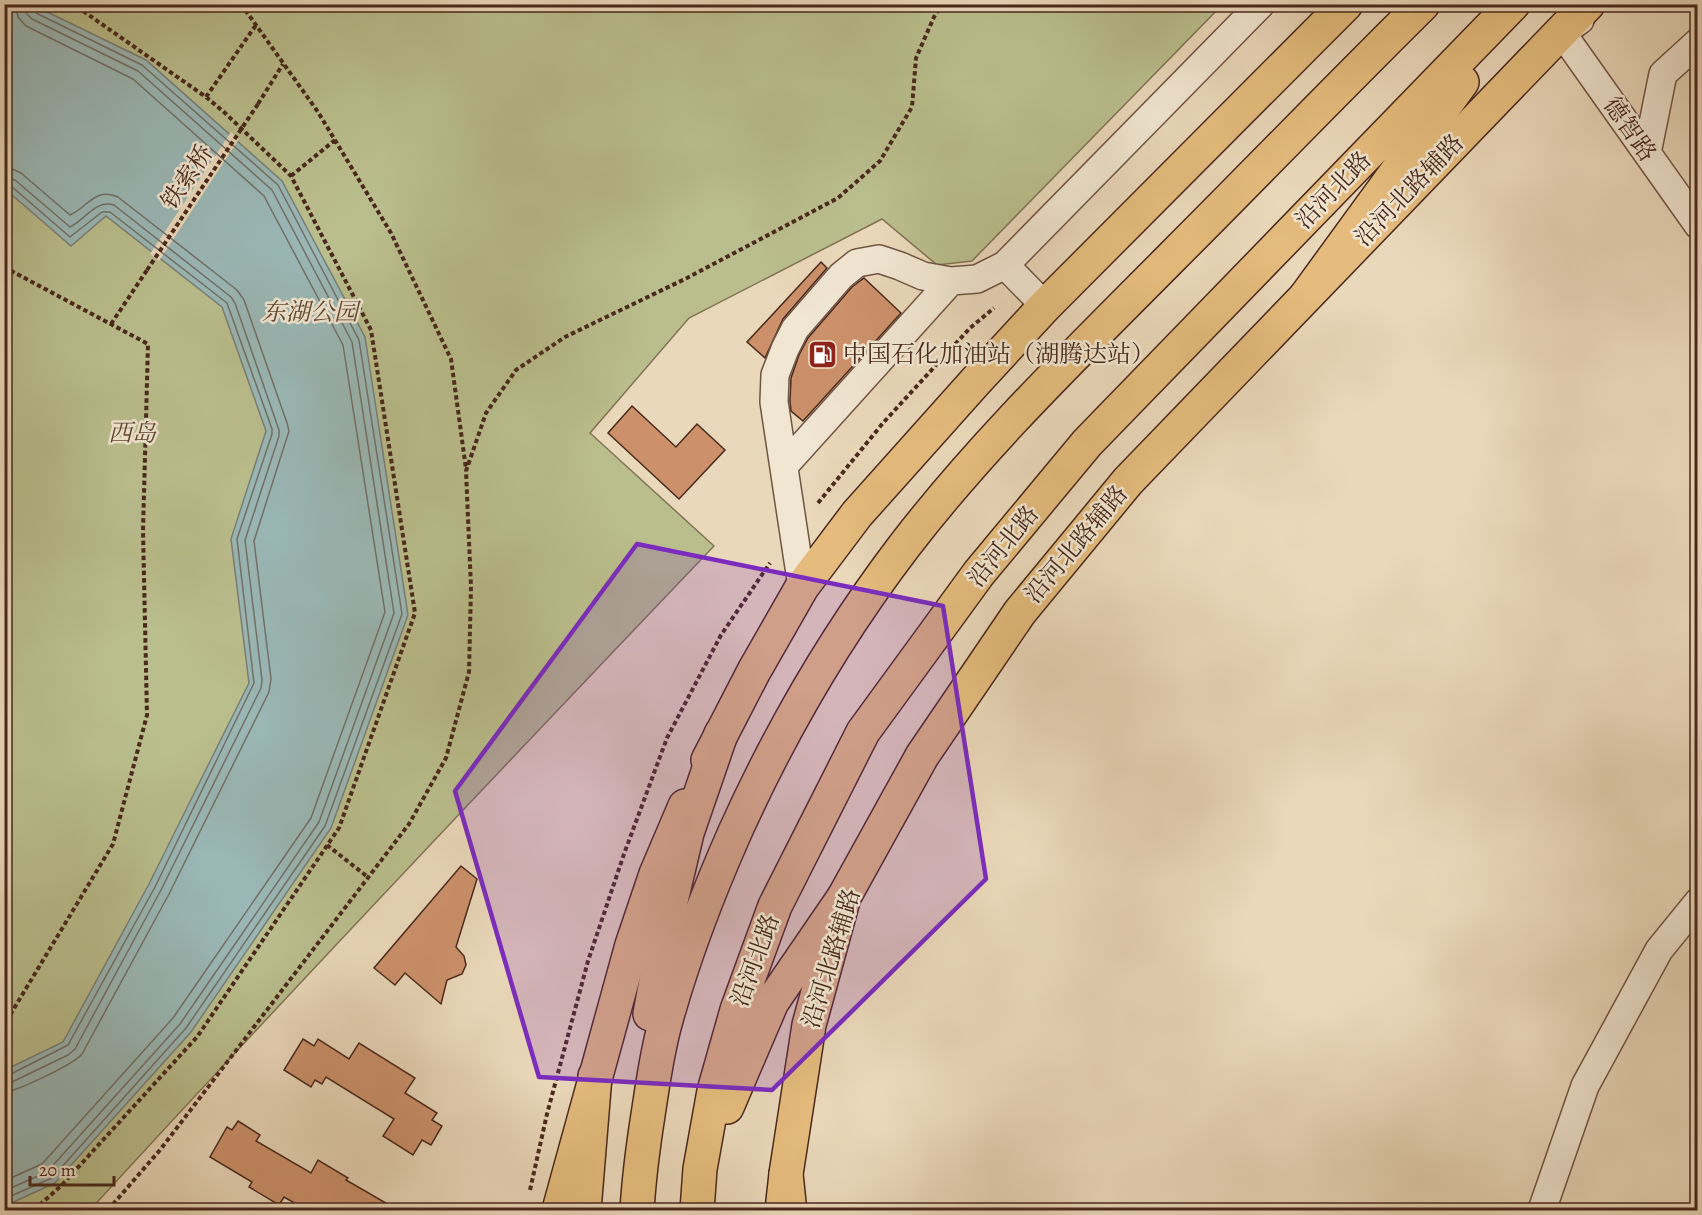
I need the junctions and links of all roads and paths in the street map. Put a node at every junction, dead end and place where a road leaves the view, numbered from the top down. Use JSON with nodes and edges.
{"nodes":[{"id":1,"x":73,"y":4,"type":"edge"},
{"id":2,"x":241,"y":4,"type":"edge"},
{"id":3,"x":942,"y":4,"type":"edge"},
{"id":4,"x":1261,"y":4,"type":"edge"},
{"id":5,"x":1346,"y":4,"type":"edge"},
{"id":6,"x":1423,"y":4,"type":"edge"},
{"id":7,"x":1515,"y":4,"type":"edge"},
{"id":8,"x":1588,"y":4,"type":"edge"},
{"id":9,"x":1601,"y":4,"type":"edge"},
{"id":10,"x":256,"y":25,"type":"junction"},
{"id":11,"x":1562,"y":33,"type":"junction"},
{"id":12,"x":1698,"y":42,"type":"edge"},
{"id":13,"x":283,"y":64,"type":"junction"},
{"id":14,"x":206,"y":98,"type":"junction"},
{"id":15,"x":335,"y":140,"type":"junction"},
{"id":16,"x":1647,"y":153,"type":"junction"},
{"id":17,"x":291,"y":176,"type":"junction"},
{"id":18,"x":1698,"y":225,"type":"edge"},
{"id":19,"x":1005,"y":265,"type":"junction"},
{"id":20,"x":4,"y":267,"type":"edge"},
{"id":21,"x":951,"y":281,"type":"junction"},
{"id":22,"x":1306,"y":296,"type":"junction"},
{"id":23,"x":1045,"y":306,"type":"junction"},
{"id":24,"x":994,"y":308,"type":"dead end"},
{"id":25,"x":111,"y":324,"type":"junction"},
{"id":26,"x":784,"y":466,"type":"junction"},
{"id":27,"x":466,"y":471,"type":"junction"},
{"id":28,"x":814,"y":508,"type":"dead end"},
{"id":29,"x":802,"y":588,"type":"junction"},
{"id":30,"x":721,"y":734,"type":"junction"},
{"id":31,"x":327,"y":845,"type":"junction"},
{"id":32,"x":369,"y":878,"type":"junction"},
{"id":33,"x":844,"y":897,"type":"junction"},
{"id":34,"x":1698,"y":902,"type":"edge"},
{"id":35,"x":4,"y":1025,"type":"edge"},
{"id":36,"x":595,"y":1076,"type":"junction"},
{"id":37,"x":700,"y":1169,"type":"junction"},
{"id":38,"x":786,"y":1174,"type":"junction"},
{"id":39,"x":639,"y":1175,"type":"junction"},
{"id":40,"x":34,"y":1210,"type":"edge"},
{"id":41,"x":108,"y":1210,"type":"edge"},
{"id":42,"x":559,"y":1210,"type":"edge"},
{"id":43,"x":584,"y":1210,"type":"edge"},
{"id":44,"x":637,"y":1210,"type":"edge"},
{"id":45,"x":696,"y":1210,"type":"edge"},
{"id":46,"x":782,"y":1210,"type":"edge"},
{"id":47,"x":789,"y":1210,"type":"edge"},
{"id":48,"x":1542,"y":1210,"type":"edge"}],
"edges":[{"from":1,"to":14,"type":"path"},
{"from":2,"to":10,"type":"path"},
{"from":3,"to":27,"type":"path"},
{"from":4,"to":19,"type":"street"},
{"from":5,"to":23,"type":"main road"},
{"from":6,"to":39,"type":"main road"},
{"from":7,"to":22,"type":"main road"},
{"from":7,"to":37,"type":"main road","name":"沿河北路"},
{"from":8,"to":11,"type":"main road","name":"沿河北路辅路"},
{"from":9,"to":11,"type":"street"},
{"from":10,"to":13,"type":"path"},
{"from":10,"to":14,"type":"path"},
{"from":11,"to":16,"type":"street","name":"德智路"},
{"from":11,"to":22,"type":"main road","name":"沿河北路辅路"},
{"from":12,"to":16,"type":"street"},
{"from":13,"to":15,"type":"path"},
{"from":13,"to":25,"type":"path","name":"铁索桥","bridge":true},
{"from":14,"to":17,"type":"path"},
{"from":15,"to":17,"type":"path"},
{"from":15,"to":27,"type":"path"},
{"from":16,"to":18,"type":"street","name":"德智路"},
{"from":17,"to":31,"type":"path"},
{"from":19,"to":21,"type":"street"},
{"from":19,"to":23,"type":"street"},
{"from":20,"to":25,"type":"path"},
{"from":21,"to":26,"type":"street"},
{"from":21,"to":26,"type":"street"},
{"from":22,"to":33,"type":"main road","name":"沿河北路辅路"},
{"from":23,"to":29,"type":"main road"},
{"from":24,"to":28,"type":"path"},
{"from":25,"to":35,"type":"path"},
{"from":26,"to":29,"type":"street"},
{"from":27,"to":32,"type":"path"},
{"from":29,"to":30,"type":"main road"},
{"from":30,"to":36,"type":"main road"},
{"from":30,"to":39,"type":"main road"},
{"from":31,"to":32,"type":"path"},
{"from":31,"to":40,"type":"path"},
{"from":32,"to":41,"type":"path"},
{"from":33,"to":37,"type":"main road"},
{"from":33,"to":38,"type":"main road","name":"沿河北路辅路"},
{"from":34,"to":48,"type":"street"},
{"from":36,"to":42,"type":"main road"},
{"from":36,"to":43,"type":"main road"},
{"from":37,"to":45,"type":"main road","name":"沿河北路"},
{"from":38,"to":46,"type":"main road"},
{"from":38,"to":47,"type":"main road","name":"沿河北路辅路"},
{"from":39,"to":44,"type":"main road"}]}
